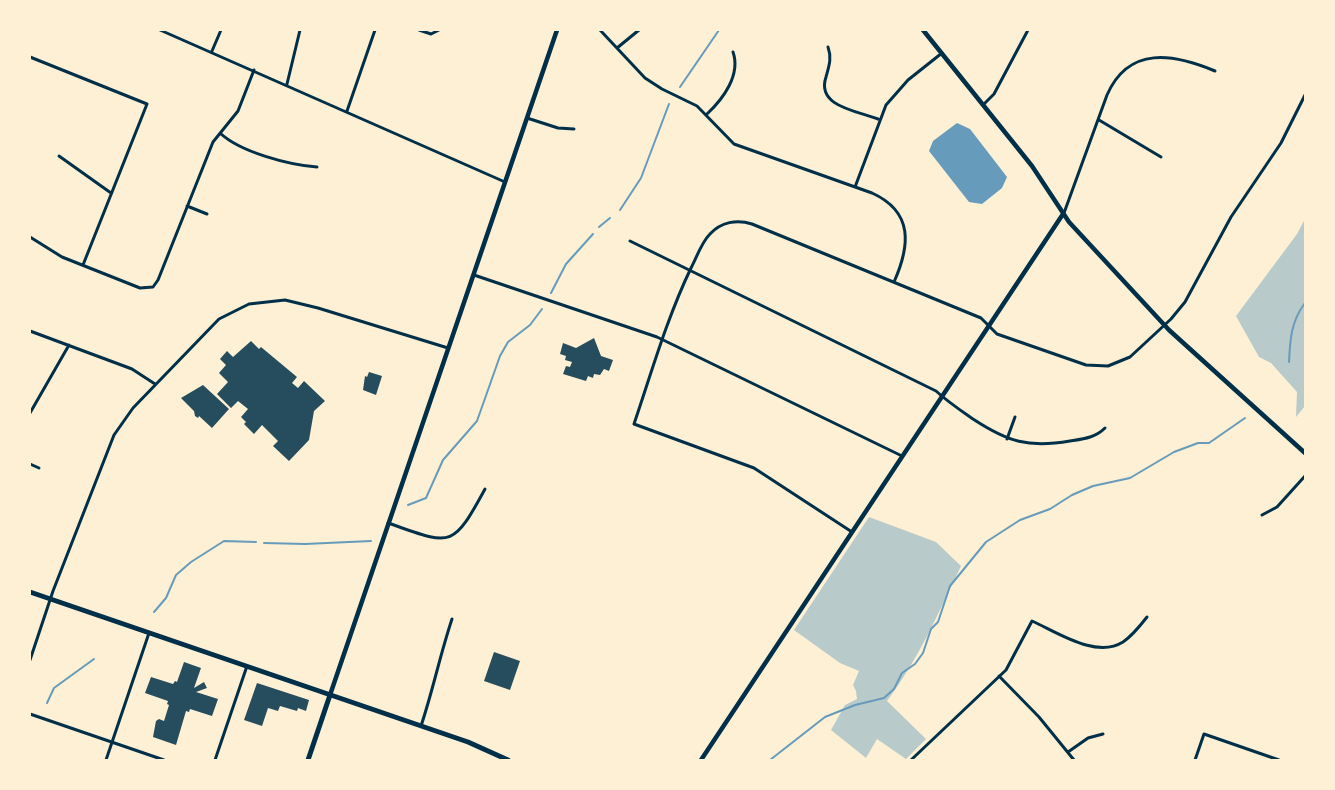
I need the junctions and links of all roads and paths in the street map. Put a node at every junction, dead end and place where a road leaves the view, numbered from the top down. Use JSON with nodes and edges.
{"nodes":[{"id":1,"x":160,"y":30,"type":"edge"},
{"id":2,"x":221,"y":30,"type":"edge"},
{"id":3,"x":300,"y":30,"type":"edge"},
{"id":4,"x":374,"y":30,"type":"edge"},
{"id":5,"x":419,"y":30,"type":"edge"},
{"id":6,"x":439,"y":30,"type":"edge"},
{"id":7,"x":556,"y":30,"type":"edge"},
{"id":8,"x":600,"y":30,"type":"edge"},
{"id":9,"x":639,"y":30,"type":"edge"},
{"id":10,"x":923,"y":30,"type":"edge"},
{"id":11,"x":1028,"y":30,"type":"edge"},
{"id":12,"x":828,"y":47,"type":"dead end"},
{"id":13,"x":617,"y":48,"type":"junction"},
{"id":14,"x":212,"y":51,"type":"junction"},
{"id":15,"x":733,"y":52,"type":"dead end"},
{"id":16,"x":942,"y":53,"type":"junction"},
{"id":17,"x":30,"y":57,"type":"edge"},
{"id":18,"x":254,"y":70,"type":"junction"},
{"id":19,"x":1215,"y":71,"type":"dead end"},
{"id":20,"x":287,"y":84,"type":"junction"},
{"id":21,"x":1305,"y":95,"type":"edge"},
{"id":22,"x":983,"y":105,"type":"junction"},
{"id":23,"x":347,"y":111,"type":"junction"},
{"id":24,"x":708,"y":114,"type":"junction"},
{"id":25,"x":527,"y":117,"type":"junction"},
{"id":26,"x":879,"y":119,"type":"junction"},
{"id":27,"x":1099,"y":120,"type":"junction"},
{"id":28,"x":574,"y":129,"type":"dead end"},
{"id":29,"x":220,"y":133,"type":"junction"},
{"id":30,"x":59,"y":156,"type":"dead end"},
{"id":31,"x":1162,"y":157,"type":"dead end"},
{"id":32,"x":317,"y":167,"type":"dead end"},
{"id":33,"x":505,"y":182,"type":"junction"},
{"id":34,"x":855,"y":187,"type":"junction"},
{"id":35,"x":111,"y":193,"type":"junction"},
{"id":36,"x":187,"y":206,"type":"junction"},
{"id":37,"x":207,"y":214,"type":"dead end"},
{"id":38,"x":1064,"y":214,"type":"junction"},
{"id":39,"x":30,"y":237,"type":"edge"},
{"id":40,"x":630,"y":241,"type":"dead end"},
{"id":41,"x":83,"y":265,"type":"junction"},
{"id":42,"x":690,"y":270,"type":"junction"},
{"id":43,"x":473,"y":274,"type":"junction"},
{"id":44,"x":894,"y":282,"type":"junction"},
{"id":45,"x":988,"y":326,"type":"junction"},
{"id":46,"x":1164,"y":326,"type":"junction"},
{"id":47,"x":30,"y":331,"type":"edge"},
{"id":48,"x":663,"y":339,"type":"junction"},
{"id":49,"x":69,"y":345,"type":"junction"},
{"id":50,"x":448,"y":348,"type":"junction"},
{"id":51,"x":155,"y":384,"type":"junction"},
{"id":52,"x":942,"y":396,"type":"junction"},
{"id":53,"x":30,"y":413,"type":"edge"},
{"id":54,"x":1015,"y":418,"type":"dead end"},
{"id":55,"x":1104,"y":428,"type":"dead end"},
{"id":56,"x":1008,"y":439,"type":"junction"},
{"id":57,"x":1305,"y":453,"type":"edge"},
{"id":58,"x":902,"y":456,"type":"junction"},
{"id":59,"x":30,"y":464,"type":"edge"},
{"id":60,"x":39,"y":468,"type":"dead end"},
{"id":61,"x":1305,"y":476,"type":"edge"},
{"id":62,"x":485,"y":489,"type":"dead end"},
{"id":63,"x":1262,"y":514,"type":"dead end"},
{"id":64,"x":388,"y":523,"type":"junction"},
{"id":65,"x":852,"y":532,"type":"junction"},
{"id":66,"x":30,"y":592,"type":"edge"},
{"id":67,"x":50,"y":599,"type":"junction"},
{"id":68,"x":1147,"y":617,"type":"dead end"},
{"id":69,"x":452,"y":619,"type":"dead end"},
{"id":70,"x":149,"y":633,"type":"junction"},
{"id":71,"x":30,"y":660,"type":"edge"},
{"id":72,"x":247,"y":666,"type":"junction"},
{"id":73,"x":999,"y":676,"type":"junction"},
{"id":74,"x":330,"y":695,"type":"junction"},
{"id":75,"x":30,"y":714,"type":"edge"},
{"id":76,"x":420,"y":726,"type":"junction"},
{"id":77,"x":1103,"y":734,"type":"dead end"},
{"id":78,"x":112,"y":742,"type":"junction"},
{"id":79,"x":1068,"y":752,"type":"junction"},
{"id":80,"x":106,"y":760,"type":"edge"},
{"id":81,"x":164,"y":760,"type":"edge"},
{"id":82,"x":215,"y":760,"type":"edge"},
{"id":83,"x":308,"y":760,"type":"edge"},
{"id":84,"x":508,"y":760,"type":"edge"},
{"id":85,"x":701,"y":760,"type":"edge"},
{"id":86,"x":911,"y":760,"type":"edge"},
{"id":87,"x":1074,"y":760,"type":"edge"},
{"id":88,"x":1196,"y":760,"type":"edge"},
{"id":89,"x":1279,"y":760,"type":"edge"}],
"edges":[{"from":1,"to":14,"type":"street"},
{"from":2,"to":14,"type":"street"},
{"from":3,"to":20,"type":"street"},
{"from":4,"to":23,"type":"street"},
{"from":5,"to":6,"type":"street"},
{"from":7,"to":25,"type":"street"},
{"from":8,"to":13,"type":"street"},
{"from":9,"to":13,"type":"street"},
{"from":10,"to":16,"type":"street"},
{"from":11,"to":22,"type":"street"},
{"from":12,"to":26,"type":"street"},
{"from":13,"to":24,"type":"street"},
{"from":14,"to":18,"type":"street"},
{"from":15,"to":24,"type":"street"},
{"from":16,"to":22,"type":"street"},
{"from":16,"to":26,"type":"street"},
{"from":17,"to":35,"type":"street"},
{"from":18,"to":20,"type":"street"},
{"from":18,"to":29,"type":"street"},
{"from":19,"to":27,"type":"street"},
{"from":20,"to":23,"type":"street"},
{"from":21,"to":46,"type":"street"},
{"from":22,"to":38,"type":"street"},
{"from":23,"to":33,"type":"street"},
{"from":24,"to":34,"type":"street"},
{"from":25,"to":28,"type":"street"},
{"from":25,"to":33,"type":"street"},
{"from":26,"to":34,"type":"street"},
{"from":27,"to":31,"type":"street"},
{"from":27,"to":38,"type":"street"},
{"from":29,"to":32,"type":"street"},
{"from":29,"to":36,"type":"street"},
{"from":30,"to":35,"type":"street"},
{"from":33,"to":43,"type":"street"},
{"from":34,"to":44,"type":"street"},
{"from":35,"to":41,"type":"street"},
{"from":36,"to":37,"type":"street"},
{"from":36,"to":41,"type":"street"},
{"from":38,"to":45,"type":"street"},
{"from":38,"to":46,"type":"street"},
{"from":39,"to":41,"type":"street"},
{"from":40,"to":42,"type":"street"},
{"from":42,"to":44,"type":"street"},
{"from":42,"to":48,"type":"street"},
{"from":42,"to":52,"type":"street"},
{"from":43,"to":48,"type":"street"},
{"from":43,"to":50,"type":"street"},
{"from":44,"to":45,"type":"street"},
{"from":45,"to":46,"type":"street"},
{"from":45,"to":52,"type":"street"},
{"from":46,"to":57,"type":"street"},
{"from":47,"to":49,"type":"street"},
{"from":48,"to":58,"type":"street"},
{"from":48,"to":65,"type":"street"},
{"from":49,"to":51,"type":"street"},
{"from":49,"to":53,"type":"street"},
{"from":50,"to":51,"type":"street"},
{"from":50,"to":64,"type":"street"},
{"from":51,"to":67,"type":"street"},
{"from":52,"to":56,"type":"street"},
{"from":52,"to":58,"type":"street"},
{"from":54,"to":56,"type":"street"},
{"from":55,"to":56,"type":"street"},
{"from":58,"to":65,"type":"street"},
{"from":59,"to":60,"type":"street"},
{"from":61,"to":63,"type":"street"},
{"from":62,"to":64,"type":"street"},
{"from":64,"to":74,"type":"street"},
{"from":65,"to":85,"type":"street"},
{"from":66,"to":67,"type":"main road"},
{"from":67,"to":70,"type":"main road"},
{"from":67,"to":71,"type":"street"},
{"from":68,"to":73,"type":"street"},
{"from":69,"to":76,"type":"street"},
{"from":70,"to":72,"type":"main road"},
{"from":70,"to":78,"type":"street"},
{"from":72,"to":74,"type":"main road"},
{"from":72,"to":82,"type":"street"},
{"from":73,"to":79,"type":"street"},
{"from":73,"to":86,"type":"street"},
{"from":74,"to":76,"type":"main road"},
{"from":74,"to":83,"type":"main road"},
{"from":75,"to":78,"type":"street"},
{"from":76,"to":84,"type":"main road"},
{"from":77,"to":79,"type":"street"},
{"from":78,"to":80,"type":"street"},
{"from":78,"to":81,"type":"street"},
{"from":79,"to":87,"type":"street"},
{"from":88,"to":89,"type":"street"}]}
